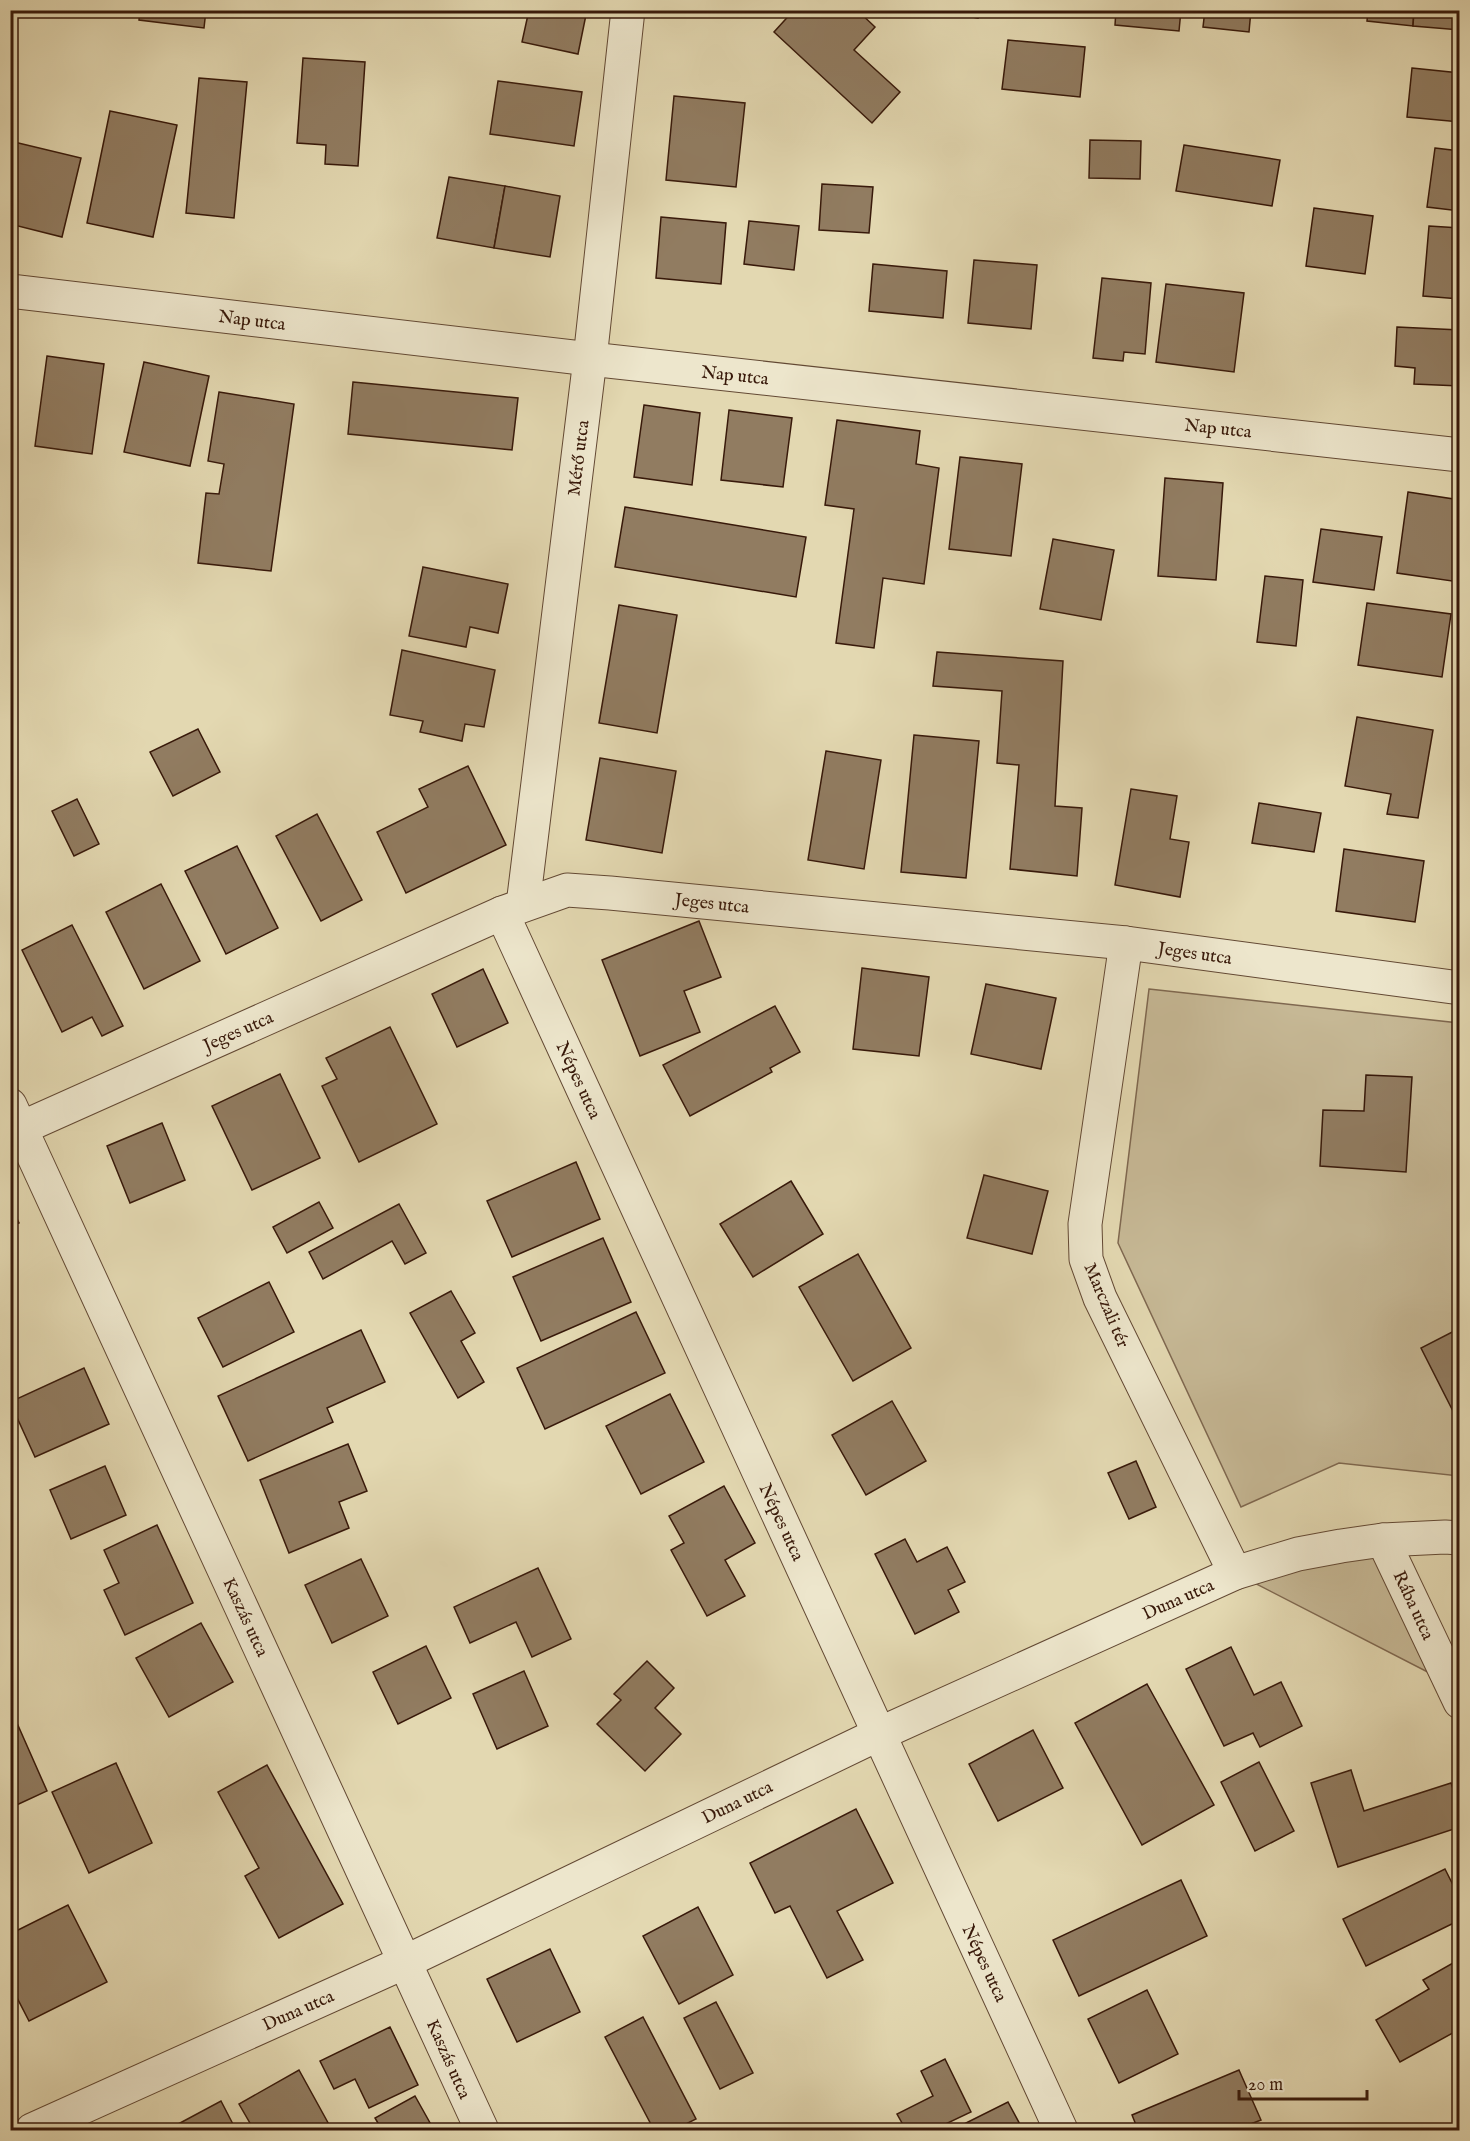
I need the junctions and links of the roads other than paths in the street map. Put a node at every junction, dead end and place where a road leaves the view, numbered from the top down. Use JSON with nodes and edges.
{"nodes":[{"id":1,"x":628,"y":10,"type":"edge"},
{"id":2,"x":10,"y":291,"type":"edge"},
{"id":3,"x":590,"y":359,"type":"junction"},
{"id":4,"x":1460,"y":455,"type":"edge"},
{"id":5,"x":513,"y":909,"type":"junction"},
{"id":6,"x":1126,"y":944,"type":"junction"},
{"id":7,"x":1459,"y":984,"type":"edge"},
{"id":8,"x":14,"y":1122,"type":"edge"},
{"id":9,"x":1460,"y":1538,"type":"edge"},
{"id":10,"x":1383,"y":1540,"type":"junction"},
{"id":11,"x":1235,"y":1573,"type":"junction"},
{"id":12,"x":1460,"y":1702,"type":"edge"},
{"id":13,"x":879,"y":1734,"type":"junction"},
{"id":14,"x":405,"y":1962,"type":"junction"},
{"id":15,"x":32,"y":2130,"type":"edge"},
{"id":16,"x":482,"y":2130,"type":"edge"},
{"id":17,"x":1061,"y":2130,"type":"edge"}],
"edges":[{"from":1,"to":3,"type":"street","name":"Mérő utca"},
{"from":2,"to":3,"type":"street","name":"Nap utca"},
{"from":3,"to":4,"type":"street","name":"Nap utca"},
{"from":3,"to":5,"type":"street","name":"Mérő utca"},
{"from":5,"to":6,"type":"street","name":"Jeges utca"},
{"from":5,"to":8,"type":"street","name":"Jeges utca"},
{"from":5,"to":13,"type":"street","name":"Népes utca"},
{"from":6,"to":7,"type":"street","name":"Jeges utca"},
{"from":6,"to":11,"type":"street","name":"Marczali tér"},
{"from":8,"to":14,"type":"street","name":"Kaszás utca"},
{"from":9,"to":10,"type":"street","name":"Duna utca"},
{"from":10,"to":11,"type":"street","name":"Duna utca"},
{"from":10,"to":12,"type":"street","name":"Rába utca"},
{"from":11,"to":13,"type":"street","name":"Duna utca"},
{"from":13,"to":14,"type":"street","name":"Duna utca"},
{"from":13,"to":17,"type":"street","name":"Népes utca"},
{"from":14,"to":15,"type":"street","name":"Duna utca"},
{"from":14,"to":16,"type":"street","name":"Kaszás utca"}]}
